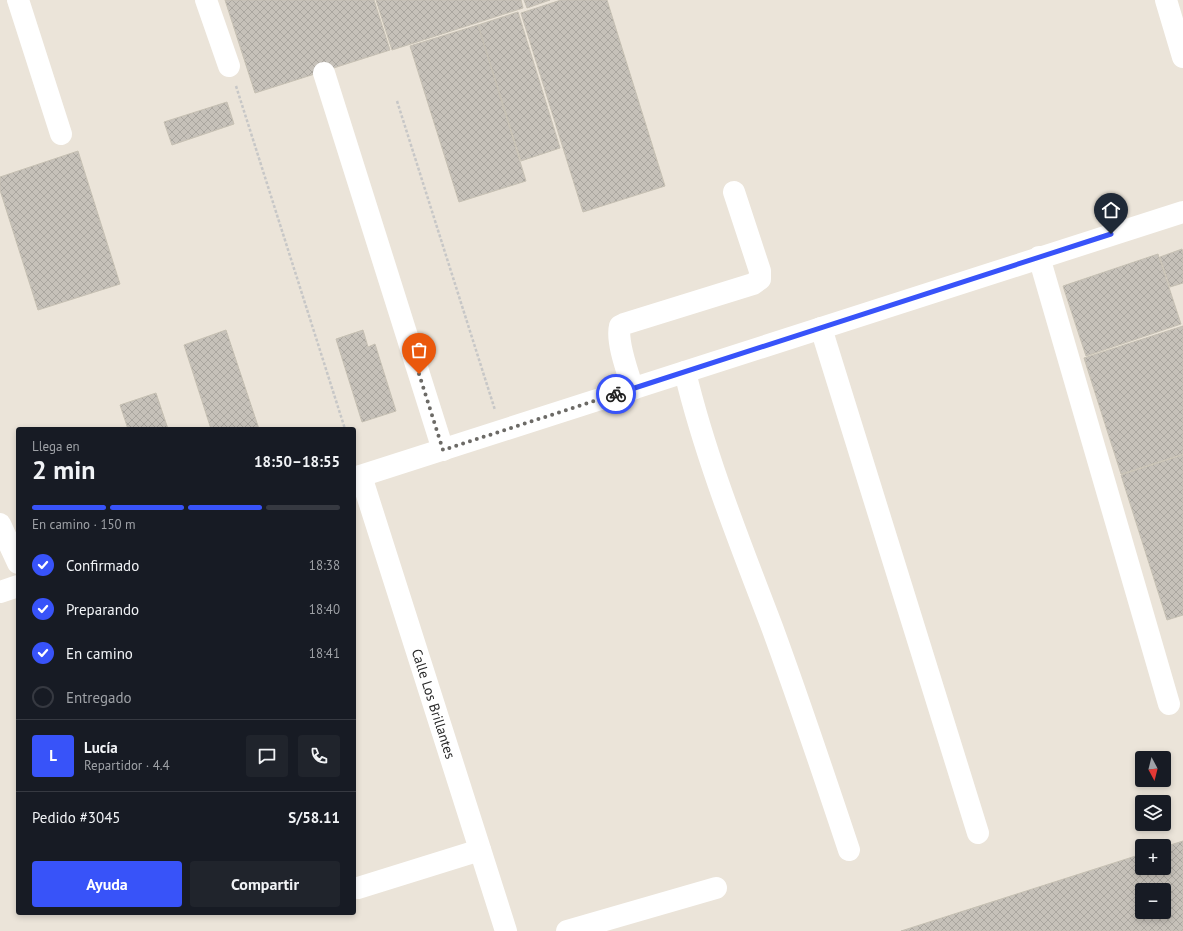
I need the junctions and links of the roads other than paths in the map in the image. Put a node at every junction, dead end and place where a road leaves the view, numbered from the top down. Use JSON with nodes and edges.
{"nodes":[{"id":1,"x":18,"y":0,"type":"edge"},
{"id":2,"x":206,"y":0,"type":"edge"},
{"id":3,"x":1166,"y":0,"type":"edge"},
{"id":4,"x":1183,"y":57,"type":"edge"},
{"id":5,"x":229,"y":66,"type":"road end"},
{"id":6,"x":324,"y":73,"type":"dead end"},
{"id":7,"x":61,"y":134,"type":"dead end"},
{"id":8,"x":734,"y":192,"type":"dead end"},
{"id":9,"x":1183,"y":212,"type":"edge"},
{"id":10,"x":1039,"y":257,"type":"junction"},
{"id":11,"x":821,"y":328,"type":"junction"},
{"id":12,"x":685,"y":372,"type":"junction"},
{"id":13,"x":633,"y":389,"type":"junction"},
{"id":14,"x":443,"y":450,"type":"junction"},
{"id":15,"x":358,"y":477,"type":"edge"},
{"id":16,"x":0,"y":524,"type":"edge"},
{"id":17,"x":16,"y":559,"type":"edge"},
{"id":18,"x":16,"y":587,"type":"edge"},
{"id":19,"x":0,"y":592,"type":"edge"},
{"id":20,"x":1169,"y":704,"type":"dead end"},
{"id":21,"x":978,"y":834,"type":"dead end"},
{"id":22,"x":480,"y":850,"type":"junction"},
{"id":23,"x":849,"y":850,"type":"dead end"},
{"id":24,"x":358,"y":888,"type":"dead end"},
{"id":25,"x":716,"y":888,"type":"dead end"},
{"id":26,"x":506,"y":931,"type":"edge"},
{"id":27,"x":567,"y":931,"type":"edge"}],
"edges":[{"from":1,"to":7,"type":"street"},
{"from":2,"to":5,"type":"street"},
{"from":3,"to":4,"type":"street"},
{"from":6,"to":14,"type":"street"},
{"from":8,"to":13,"type":"street"},
{"from":9,"to":10,"type":"street"},
{"from":10,"to":11,"type":"street"},
{"from":10,"to":20,"type":"street"},
{"from":11,"to":12,"type":"street"},
{"from":11,"to":21,"type":"street"},
{"from":12,"to":13,"type":"street"},
{"from":12,"to":23,"type":"street"},
{"from":13,"to":14,"type":"street"},
{"from":14,"to":15,"type":"street"},
{"from":15,"to":22,"type":"street","name":"Calle Los Brillantes"},
{"from":16,"to":17,"type":"street"},
{"from":18,"to":19,"type":"street"},
{"from":22,"to":24,"type":"street"},
{"from":22,"to":26,"type":"street","name":"Calle Los Brillantes"},
{"from":25,"to":27,"type":"street"}]}
